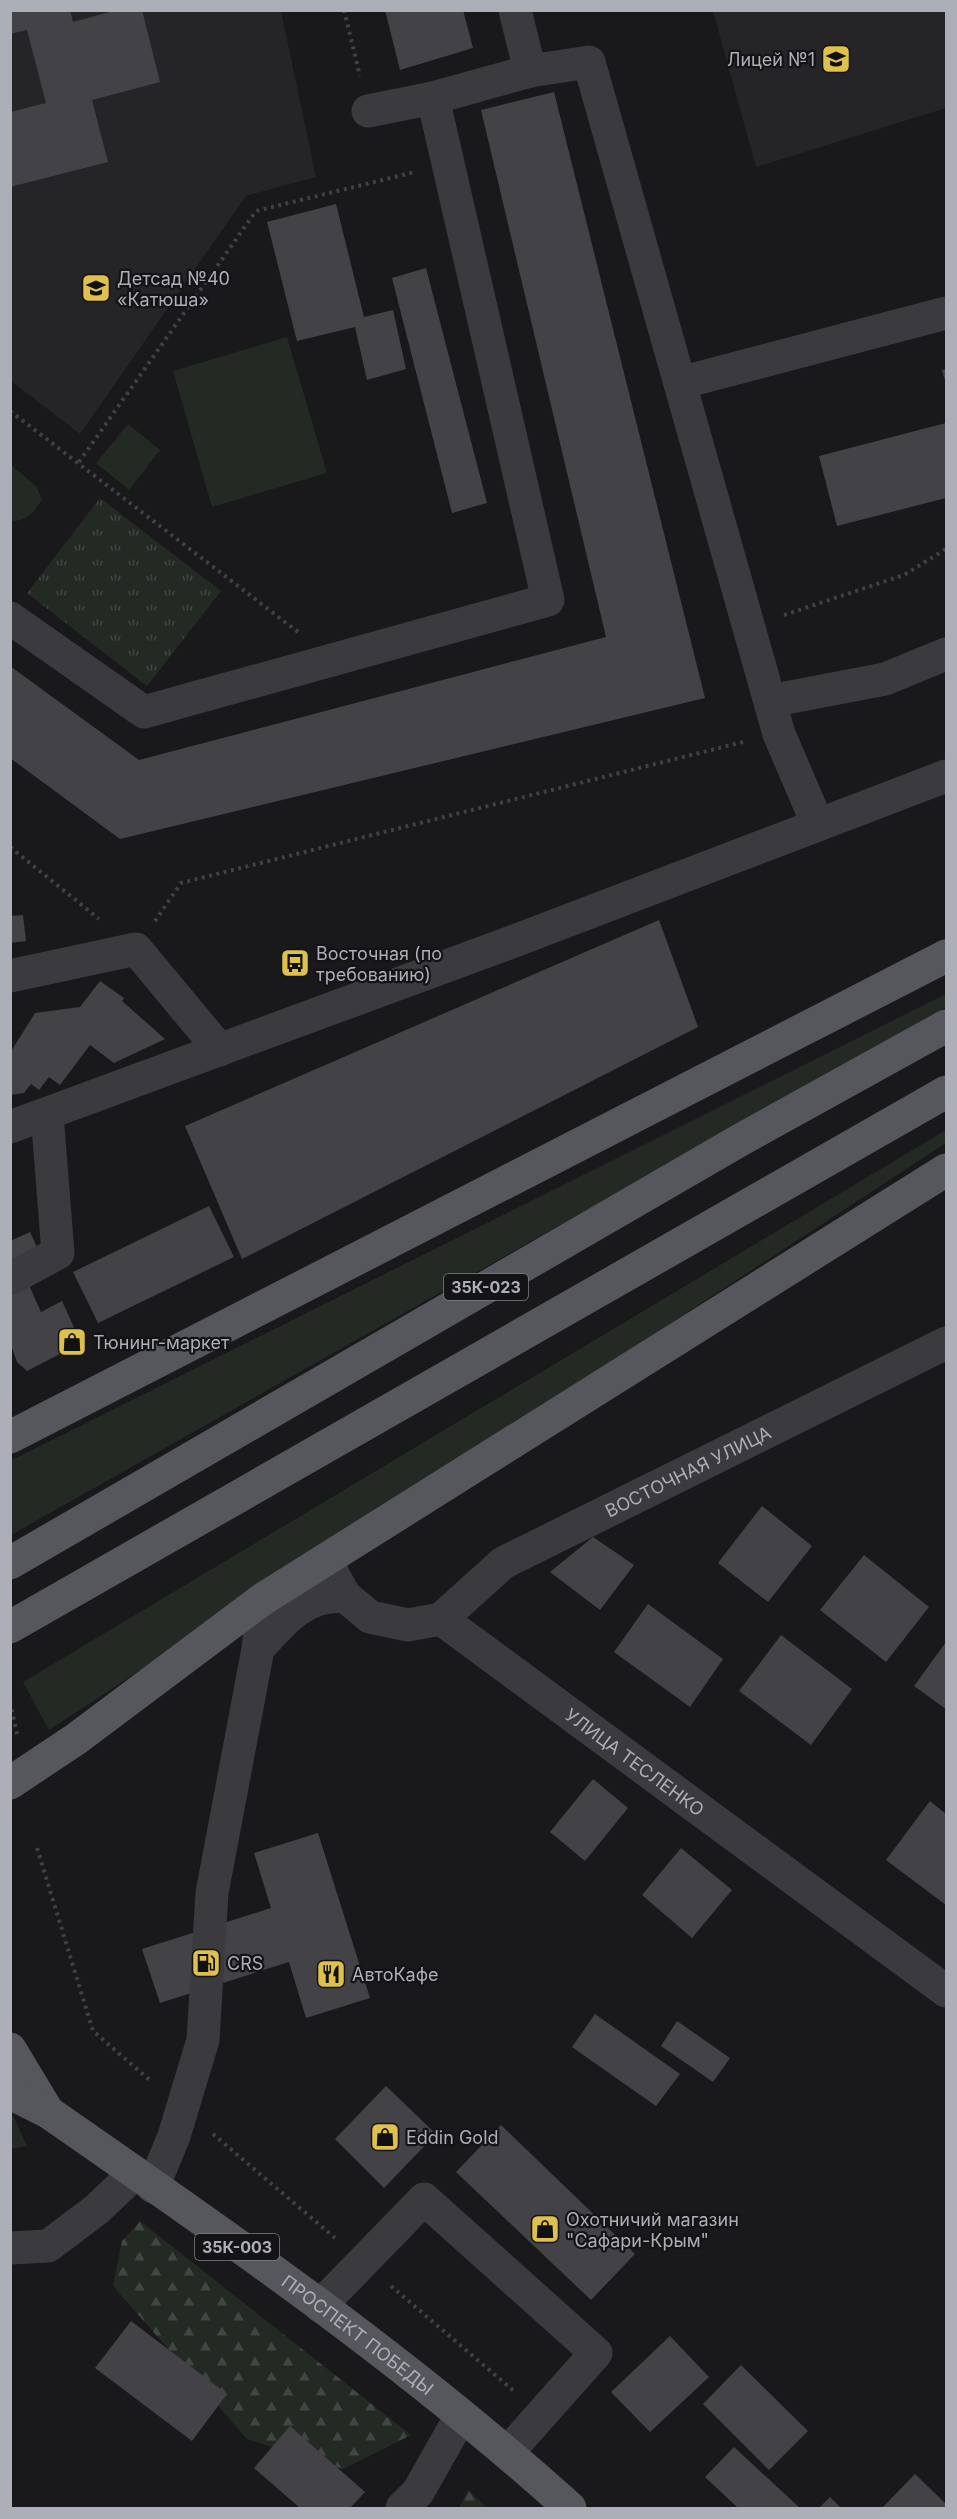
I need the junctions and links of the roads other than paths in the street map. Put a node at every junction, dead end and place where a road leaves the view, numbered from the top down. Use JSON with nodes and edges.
{"nodes":[{"id":1,"x":515,"y":10,"type":"edge"},
{"id":2,"x":530,"y":71,"type":"junction"},
{"id":3,"x":433,"y":98,"type":"junction"},
{"id":4,"x":368,"y":111,"type":"road end"},
{"id":5,"x":946,"y":314,"type":"edge"},
{"id":6,"x":680,"y":384,"type":"junction"},
{"id":7,"x":10,"y":618,"type":"edge"},
{"id":8,"x":946,"y":654,"type":"edge"},
{"id":9,"x":770,"y":701,"type":"junction"},
{"id":10,"x":946,"y":776,"type":"edge"},
{"id":11,"x":818,"y":825,"type":"junction"},
{"id":12,"x":946,"y":956,"type":"edge"},
{"id":13,"x":10,"y":976,"type":"edge"},
{"id":14,"x":946,"y":1026,"type":"edge"},
{"id":15,"x":220,"y":1050,"type":"junction"},
{"id":16,"x":946,"y":1092,"type":"edge"},
{"id":17,"x":47,"y":1114,"type":"junction"},
{"id":18,"x":10,"y":1127,"type":"edge"},
{"id":19,"x":946,"y":1170,"type":"edge"},
{"id":20,"x":10,"y":1279,"type":"edge"},
{"id":21,"x":946,"y":1343,"type":"edge"},
{"id":22,"x":10,"y":1437,"type":"edge"},
{"id":23,"x":20,"y":1557,"type":"edge"},
{"id":24,"x":325,"y":1560,"type":"junction"},
{"id":25,"x":345,"y":1596,"type":"junction"},
{"id":26,"x":263,"y":1599,"type":"junction"},
{"id":27,"x":441,"y":1619,"type":"junction"},
{"id":28,"x":10,"y":1627,"type":"edge"},
{"id":29,"x":258,"y":1649,"type":"junction"},
{"id":30,"x":10,"y":1783,"type":"edge"},
{"id":31,"x":946,"y":1991,"type":"edge"},
{"id":32,"x":10,"y":2049,"type":"edge"},
{"id":33,"x":10,"y":2093,"type":"edge"},
{"id":34,"x":48,"y":2112,"type":"junction"},
{"id":35,"x":144,"y":2180,"type":"junction"},
{"id":36,"x":10,"y":2248,"type":"edge"},
{"id":37,"x":321,"y":2306,"type":"junction"},
{"id":38,"x":461,"y":2416,"type":"junction"},
{"id":39,"x":508,"y":2452,"type":"junction"},
{"id":40,"x":402,"y":2508,"type":"edge"},
{"id":41,"x":570,"y":2508,"type":"edge"}],
"edges":[{"from":1,"to":2,"type":"street"},
{"from":2,"to":3,"type":"street"},
{"from":2,"to":6,"type":"street"},
{"from":3,"to":4,"type":"street"},
{"from":3,"to":7,"type":"street"},
{"from":5,"to":6,"type":"street"},
{"from":6,"to":9,"type":"street"},
{"from":8,"to":9,"type":"street"},
{"from":9,"to":11,"type":"street"},
{"from":10,"to":11,"type":"street"},
{"from":11,"to":15,"type":"street"},
{"from":12,"to":22,"type":"main road"},
{"from":13,"to":15,"type":"street"},
{"from":14,"to":23,"type":"main road","number":"35К-023"},
{"from":15,"to":17,"type":"street"},
{"from":16,"to":28,"type":"main road"},
{"from":17,"to":18,"type":"street"},
{"from":17,"to":20,"type":"street"},
{"from":19,"to":24,"type":"main road"},
{"from":21,"to":27,"type":"street","name":"ВОСТОЧНАЯ УЛИЦА"},
{"from":24,"to":25,"type":"street"},
{"from":24,"to":26,"type":"main road"},
{"from":25,"to":27,"type":"street"},
{"from":25,"to":29,"type":"street"},
{"from":26,"to":29,"type":"street"},
{"from":26,"to":30,"type":"main road"},
{"from":27,"to":31,"type":"street","name":"УЛИЦА ТЕСЛЕНКО"},
{"from":29,"to":35,"type":"street"},
{"from":32,"to":34,"type":"main road","name":"ПРОСПЕКТ ПОБЕДЫ"},
{"from":33,"to":34,"type":"main road","name":"ПРОСПЕКТ ПОБЕДЫ"},
{"from":34,"to":35,"type":"main road","name":"ПРОСПЕКТ ПОБЕДЫ","number":"35К-003"},
{"from":35,"to":36,"type":"street"},
{"from":35,"to":37,"type":"main road","name":"ПРОСПЕКТ ПОБЕДЫ","number":"35К-003"},
{"from":37,"to":38,"type":"main road","name":"ПРОСПЕКТ ПОБЕДЫ","number":"35К-003"},
{"from":37,"to":39,"type":"street"},
{"from":38,"to":39,"type":"main road","name":"ПРОСПЕКТ ПОБЕДЫ","number":"35К-003"},
{"from":38,"to":40,"type":"street"},
{"from":39,"to":41,"type":"main road","name":"ПРОСПЕКТ ПОБЕДЫ","number":"35К-003"}]}
